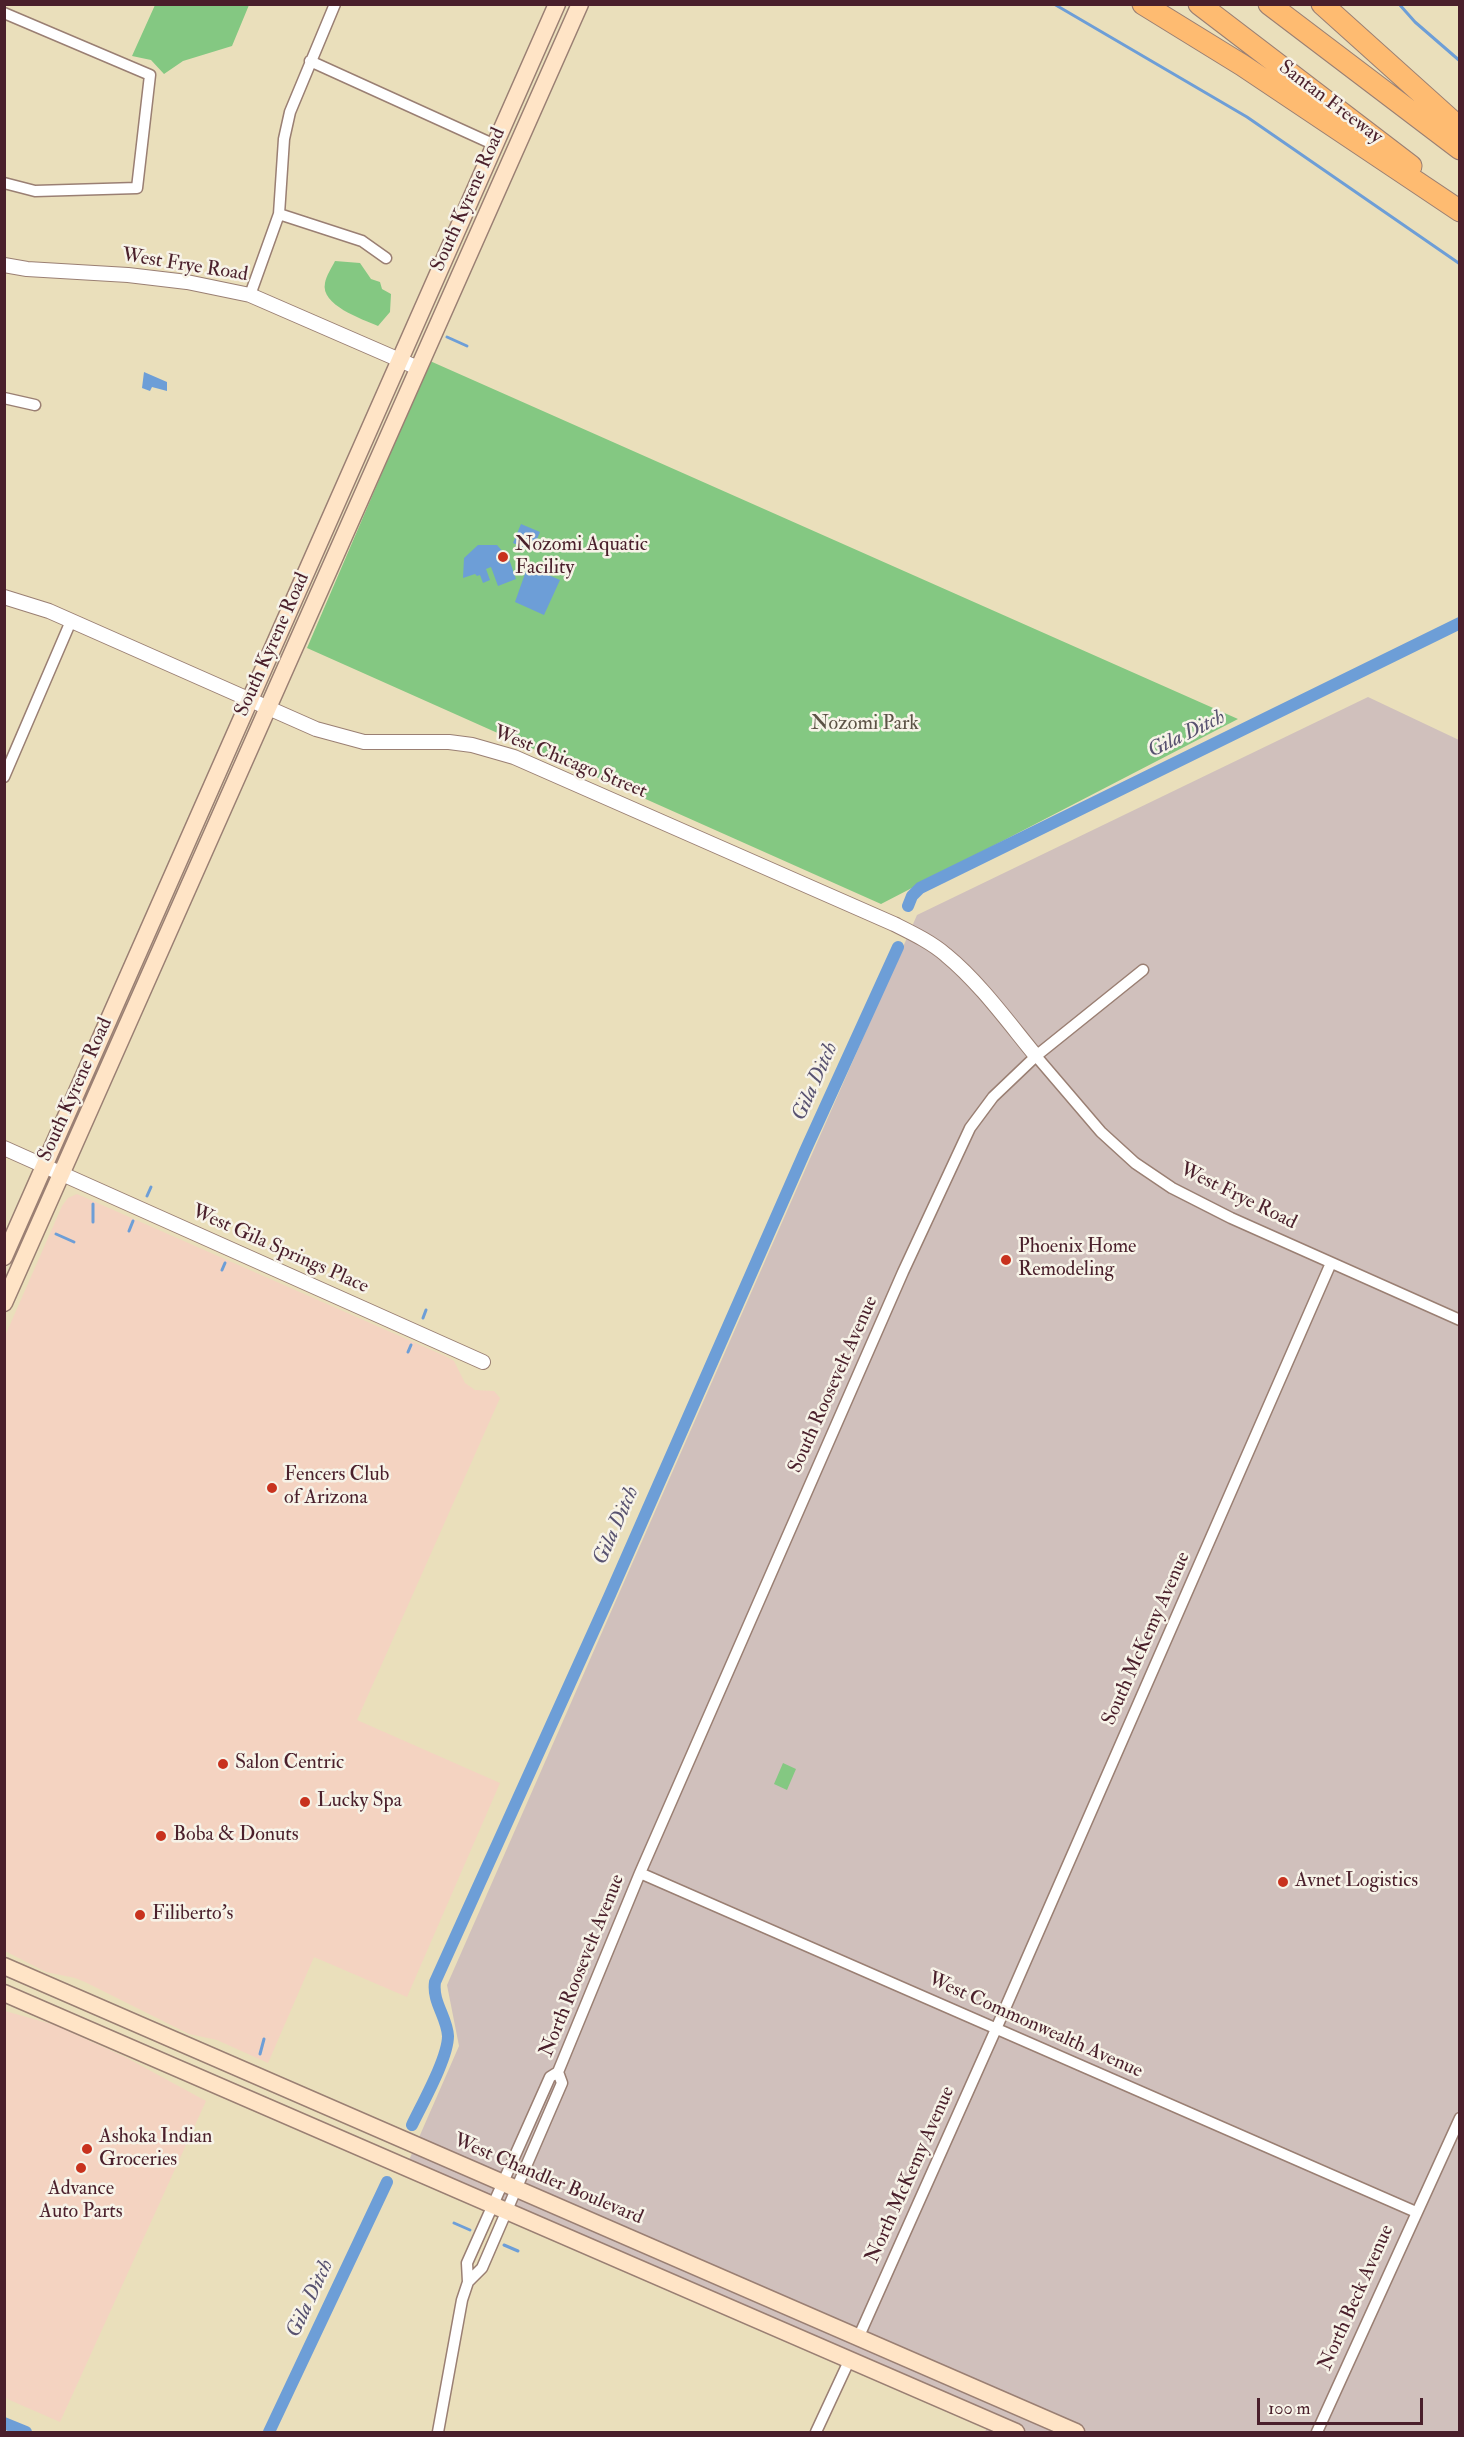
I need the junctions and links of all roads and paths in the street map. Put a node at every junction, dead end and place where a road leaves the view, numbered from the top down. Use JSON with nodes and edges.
{"nodes":[{"id":1,"x":335,"y":4,"type":"edge"},
{"id":2,"x":556,"y":4,"type":"edge"},
{"id":3,"x":580,"y":4,"type":"edge"},
{"id":4,"x":1143,"y":4,"type":"edge"},
{"id":5,"x":1199,"y":4,"type":"edge"},
{"id":6,"x":1269,"y":4,"type":"edge"},
{"id":7,"x":1322,"y":4,"type":"edge"},
{"id":8,"x":4,"y":13,"type":"edge"},
{"id":9,"x":310,"y":61,"type":"junction"},
{"id":10,"x":1460,"y":128,"type":"edge"},
{"id":11,"x":495,"y":145,"type":"junction"},
{"id":12,"x":1460,"y":149,"type":"edge"},
{"id":13,"x":4,"y":183,"type":"edge"},
{"id":14,"x":1460,"y":204,"type":"edge"},
{"id":15,"x":1460,"y":211,"type":"edge"},
{"id":16,"x":279,"y":214,"type":"junction"},
{"id":17,"x":386,"y":258,"type":"dead end"},
{"id":18,"x":4,"y":265,"type":"edge"},
{"id":19,"x":250,"y":295,"type":"junction"},
{"id":20,"x":401,"y":360,"type":"junction"},
{"id":21,"x":418,"y":368,"type":"junction"},
{"id":22,"x":4,"y":398,"type":"edge"},
{"id":23,"x":35,"y":405,"type":"dead end"},
{"id":24,"x":4,"y":597,"type":"edge"},
{"id":25,"x":71,"y":621,"type":"junction"},
{"id":26,"x":250,"y":700,"type":"junction"},
{"id":27,"x":267,"y":708,"type":"junction"},
{"id":28,"x":6,"y":771,"type":"edge"},
{"id":29,"x":1143,"y":970,"type":"dead end"},
{"id":30,"x":1036,"y":1056,"type":"junction"},
{"id":31,"x":4,"y":1148,"type":"edge"},
{"id":32,"x":45,"y":1166,"type":"junction"},
{"id":33,"x":62,"y":1174,"type":"junction"},
{"id":34,"x":4,"y":1257,"type":"edge"},
{"id":35,"x":1331,"y":1263,"type":"junction"},
{"id":36,"x":4,"y":1303,"type":"edge"},
{"id":37,"x":1460,"y":1320,"type":"edge"},
{"id":38,"x":483,"y":1362,"type":"dead end"},
{"id":39,"x":640,"y":1874,"type":"junction"},
{"id":40,"x":4,"y":1966,"type":"edge"},
{"id":41,"x":4,"y":1993,"type":"edge"},
{"id":42,"x":996,"y":2029,"type":"junction"},
{"id":43,"x":1459,"y":2122,"type":"edge"},
{"id":44,"x":510,"y":2186,"type":"junction"},
{"id":45,"x":500,"y":2208,"type":"junction"},
{"id":46,"x":1416,"y":2212,"type":"junction"},
{"id":47,"x":859,"y":2336,"type":"junction"},
{"id":48,"x":849,"y":2361,"type":"junction"},
{"id":49,"x":438,"y":2433,"type":"edge"},
{"id":50,"x":816,"y":2433,"type":"edge"},
{"id":51,"x":1016,"y":2433,"type":"edge"},
{"id":52,"x":1076,"y":2433,"type":"edge"},
{"id":53,"x":1317,"y":2433,"type":"edge"}],
"edges":[{"from":1,"to":9,"type":"street"},
{"from":2,"to":11,"type":"main road","name":"South Kyrene Road"},
{"from":3,"to":21,"type":"main road","name":"South Kyrene Road"},
{"from":4,"to":15,"type":"highway"},
{"from":5,"to":14,"type":"highway","name":"Santan Freeway"},
{"from":6,"to":12,"type":"highway"},
{"from":7,"to":10,"type":"highway"},
{"from":8,"to":13,"type":"street"},
{"from":9,"to":11,"type":"street"},
{"from":9,"to":16,"type":"street"},
{"from":11,"to":20,"type":"main road","name":"South Kyrene Road"},
{"from":16,"to":17,"type":"street"},
{"from":16,"to":19,"type":"street"},
{"from":18,"to":19,"type":"street","name":"West Frye Road"},
{"from":19,"to":20,"type":"street","name":"West Frye Road"},
{"from":20,"to":21,"type":"street","name":"West Frye Road"},
{"from":20,"to":26,"type":"main road","name":"South Kyrene Road"},
{"from":21,"to":27,"type":"main road","name":"South Kyrene Road"},
{"from":22,"to":23,"type":"street"},
{"from":24,"to":25,"type":"street","name":"West Chicago Street"},
{"from":25,"to":26,"type":"street","name":"West Chicago Street"},
{"from":25,"to":28,"type":"street"},
{"from":26,"to":27,"type":"street","name":"West Chicago Street"},
{"from":26,"to":32,"type":"main road","name":"South Kyrene Road"},
{"from":27,"to":30,"type":"street","name":"West Chicago Street"},
{"from":27,"to":33,"type":"main road","name":"South Kyrene Road"},
{"from":29,"to":30,"type":"street","name":"South Roosevelt Avenue"},
{"from":30,"to":35,"type":"street","name":"West Frye Road"},
{"from":30,"to":39,"type":"street","name":"South Roosevelt Avenue"},
{"from":31,"to":32,"type":"street","name":"West Gila Springs Place"},
{"from":32,"to":33,"type":"street","name":"West Gila Springs Place"},
{"from":32,"to":34,"type":"main road","name":"South Kyrene Road"},
{"from":33,"to":36,"type":"main road","name":"South Kyrene Road"},
{"from":33,"to":38,"type":"street","name":"West Gila Springs Place"},
{"from":35,"to":37,"type":"street","name":"West Frye Road"},
{"from":35,"to":42,"type":"street","name":"South McKemy Avenue"},
{"from":39,"to":42,"type":"street","name":"West Commonwealth Avenue"},
{"from":39,"to":44,"type":"street","name":"North Roosevelt Avenue"},
{"from":40,"to":44,"type":"main road","name":"West Chandler Boulevard"},
{"from":41,"to":45,"type":"main road"},
{"from":42,"to":46,"type":"street","name":"West Commonwealth Avenue"},
{"from":42,"to":47,"type":"street","name":"North McKemy Avenue"},
{"from":43,"to":46,"type":"street","name":"North Beck Avenue"},
{"from":44,"to":45,"type":"street","name":"North Roosevelt Avenue"},
{"from":44,"to":47,"type":"main road","name":"West Chandler Boulevard"},
{"from":45,"to":48,"type":"main road"},
{"from":45,"to":49,"type":"street","name":"North Roosevelt Avenue"},
{"from":46,"to":53,"type":"street","name":"North Beck Avenue"},
{"from":47,"to":52,"type":"main road","name":"West Chandler Boulevard"},
{"from":48,"to":50,"type":"street"},
{"from":48,"to":51,"type":"main road"}]}
